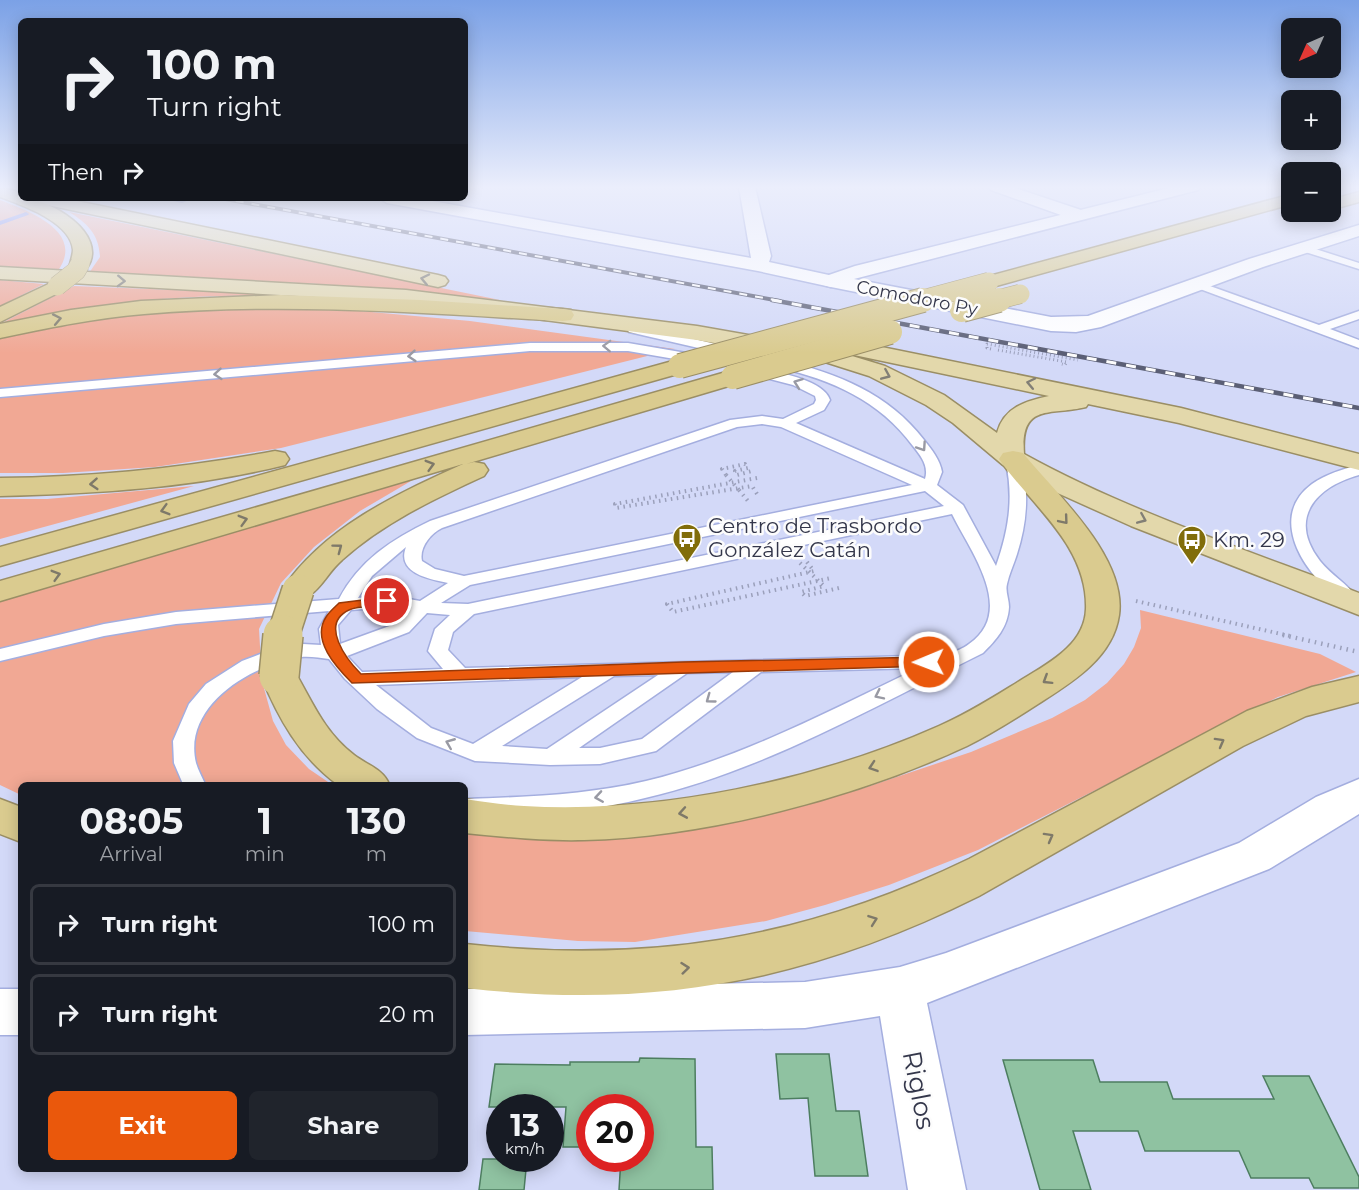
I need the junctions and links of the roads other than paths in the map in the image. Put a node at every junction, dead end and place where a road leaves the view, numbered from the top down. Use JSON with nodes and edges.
{"nodes":[{"id":1,"x":81,"y":243,"type":"edge"},
{"id":2,"x":252,"y":243,"type":"edge"},
{"id":3,"x":634,"y":243,"type":"edge"},
{"id":4,"x":758,"y":243,"type":"edge"},
{"id":5,"x":970,"y":243,"type":"edge"},
{"id":6,"x":1133,"y":243,"type":"edge"},
{"id":7,"x":1194,"y":243,"type":"edge"},
{"id":8,"x":1320,"y":243,"type":"edge"},
{"id":9,"x":1303,"y":248,"type":"junction"},
{"id":10,"x":758,"y":265,"type":"junction"},
{"id":11,"x":1359,"y":266,"type":"edge"},
{"id":12,"x":0,"y":273,"type":"edge"},
{"id":13,"x":831,"y":281,"type":"junction"},
{"id":14,"x":1196,"y":284,"type":"junction"},
{"id":15,"x":1359,"y":315,"type":"edge"},
{"id":16,"x":0,"y":316,"type":"edge"},
{"id":17,"x":573,"y":316,"type":"junction"},
{"id":18,"x":1320,"y":329,"type":"junction"},
{"id":19,"x":0,"y":331,"type":"edge"},
{"id":20,"x":1359,"y":344,"type":"edge"},
{"id":21,"x":0,"y":393,"type":"edge"},
{"id":22,"x":544,"y":402,"type":"junction"},
{"id":23,"x":623,"y":409,"type":"junction"},
{"id":24,"x":784,"y":423,"type":"junction"},
{"id":25,"x":1011,"y":457,"type":"junction"},
{"id":26,"x":1359,"y":462,"type":"edge"},
{"id":27,"x":1359,"y":470,"type":"edge"},
{"id":28,"x":928,"y":486,"type":"junction"},
{"id":29,"x":0,"y":487,"type":"edge"},
{"id":30,"x":957,"y":508,"type":"junction"},
{"id":31,"x":434,"y":525,"type":"junction"},
{"id":32,"x":0,"y":556,"type":"edge"},
{"id":33,"x":464,"y":581,"type":"junction"},
{"id":34,"x":997,"y":585,"type":"junction"},
{"id":35,"x":0,"y":591,"type":"edge"},
{"id":36,"x":1356,"y":603,"type":"edge"},
{"id":37,"x":344,"y":606,"type":"junction"},
{"id":38,"x":424,"y":606,"type":"junction"},
{"id":39,"x":468,"y":610,"type":"junction"},
{"id":40,"x":335,"y":652,"type":"junction"},
{"id":41,"x":0,"y":655,"type":"edge"},
{"id":42,"x":951,"y":661,"type":"junction"},
{"id":43,"x":758,"y":665,"type":"junction"},
{"id":44,"x":683,"y":667,"type":"junction"},
{"id":45,"x":610,"y":669,"type":"junction"},
{"id":46,"x":459,"y":674,"type":"junction"},
{"id":47,"x":357,"y":679,"type":"junction"},
{"id":48,"x":1359,"y":689,"type":"edge"},
{"id":49,"x":475,"y":753,"type":"junction"},
{"id":50,"x":550,"y":757,"type":"junction"},
{"id":51,"x":193,"y":782,"type":"edge"},
{"id":52,"x":366,"y":782,"type":"edge"},
{"id":53,"x":1359,"y":795,"type":"edge"},
{"id":54,"x":468,"y":808,"type":"edge"},
{"id":55,"x":0,"y":816,"type":"edge"},
{"id":56,"x":468,"y":817,"type":"edge"},
{"id":57,"x":18,"y":824,"type":"edge"},
{"id":58,"x":468,"y":946,"type":"edge"},
{"id":59,"x":468,"y":966,"type":"edge"},
{"id":60,"x":627,"y":974,"type":"junction"},
{"id":61,"x":900,"y":990,"type":"junction"},
{"id":62,"x":0,"y":1012,"type":"edge"},
{"id":63,"x":18,"y":1012,"type":"edge"},
{"id":64,"x":468,"y":1012,"type":"edge"},
{"id":65,"x":938,"y":1190,"type":"edge"}],
"edges":[{"from":1,"to":16,"type":"highway","bridge":true},
{"from":26,"to":2,"type":"main road","one_way":true},
{"from":3,"to":10,"type":"street","name":"Comodoro Py"},
{"from":4,"to":10,"type":"street"},
{"from":5,"to":13,"type":"street"},
{"from":6,"to":22,"type":"highway","bridge":true},
{"from":7,"to":23,"type":"highway","bridge":true},
{"from":8,"to":9,"type":"street","name":"Comodoro Py"},
{"from":9,"to":11,"type":"lane"},
{"from":9,"to":14,"type":"street","name":"Comodoro Py"},
{"from":10,"to":13,"type":"street","name":"Comodoro Py"},
{"from":12,"to":17,"type":"main road","one_way":true},
{"from":13,"to":14,"type":"street","name":"Comodoro Py"},
{"from":14,"to":18,"type":"lane"},
{"from":15,"to":18,"type":"lane"},
{"from":19,"to":17,"type":"highway","one_way":true},
{"from":17,"to":25,"type":"main road","one_way":true},
{"from":17,"to":28,"type":"lane","one_way":true},
{"from":18,"to":20,"type":"lane"},
{"from":24,"to":21,"type":"lane","one_way":true},
{"from":22,"to":29,"type":"highway","one_way":true},
{"from":22,"to":32,"type":"highway","one_way":true},
{"from":35,"to":23,"type":"highway","one_way":true},
{"from":52,"to":23,"type":"highway","one_way":true,"bridge":true},
{"from":24,"to":28,"type":"lane"},
{"from":24,"to":31,"type":"lane"},
{"from":25,"to":27,"type":"main road"},
{"from":25,"to":34,"type":"lane"},
{"from":25,"to":36,"type":"main road","one_way":true},
{"from":25,"to":56,"type":"highway","one_way":true},
{"from":27,"to":36,"type":"lane"},
{"from":28,"to":30,"type":"lane"},
{"from":28,"to":33,"type":"lane"},
{"from":30,"to":34,"type":"lane"},
{"from":30,"to":39,"type":"lane"},
{"from":31,"to":33,"type":"lane"},
{"from":31,"to":37,"type":"lane"},
{"from":33,"to":38,"type":"lane"},
{"from":34,"to":42,"type":"lane"},
{"from":37,"to":38,"type":"lane"},
{"from":37,"to":40,"type":"lane"},
{"from":37,"to":41,"type":"lane"},
{"from":38,"to":39,"type":"lane"},
{"from":38,"to":40,"type":"lane"},
{"from":39,"to":46,"type":"lane"},
{"from":40,"to":47,"type":"lane"},
{"from":40,"to":51,"type":"lane"},
{"from":42,"to":43,"type":"lane"},
{"from":42,"to":54,"type":"lane","one_way":true},
{"from":43,"to":44,"type":"lane"},
{"from":43,"to":50,"type":"lane","one_way":true},
{"from":44,"to":45,"type":"lane"},
{"from":44,"to":50,"type":"lane"},
{"from":45,"to":46,"type":"lane"},
{"from":45,"to":49,"type":"lane"},
{"from":46,"to":47,"type":"lane"},
{"from":49,"to":47,"type":"lane","one_way":true},
{"from":60,"to":48,"type":"highway","one_way":true},
{"from":49,"to":50,"type":"lane"},
{"from":53,"to":61,"type":"street"},
{"from":55,"to":57,"type":"highway"},
{"from":58,"to":60,"type":"lane"},
{"from":59,"to":60,"type":"highway"},
{"from":61,"to":64,"type":"street"},
{"from":61,"to":65,"type":"street","name":"Riglos"},
{"from":62,"to":63,"type":"street"}]}
